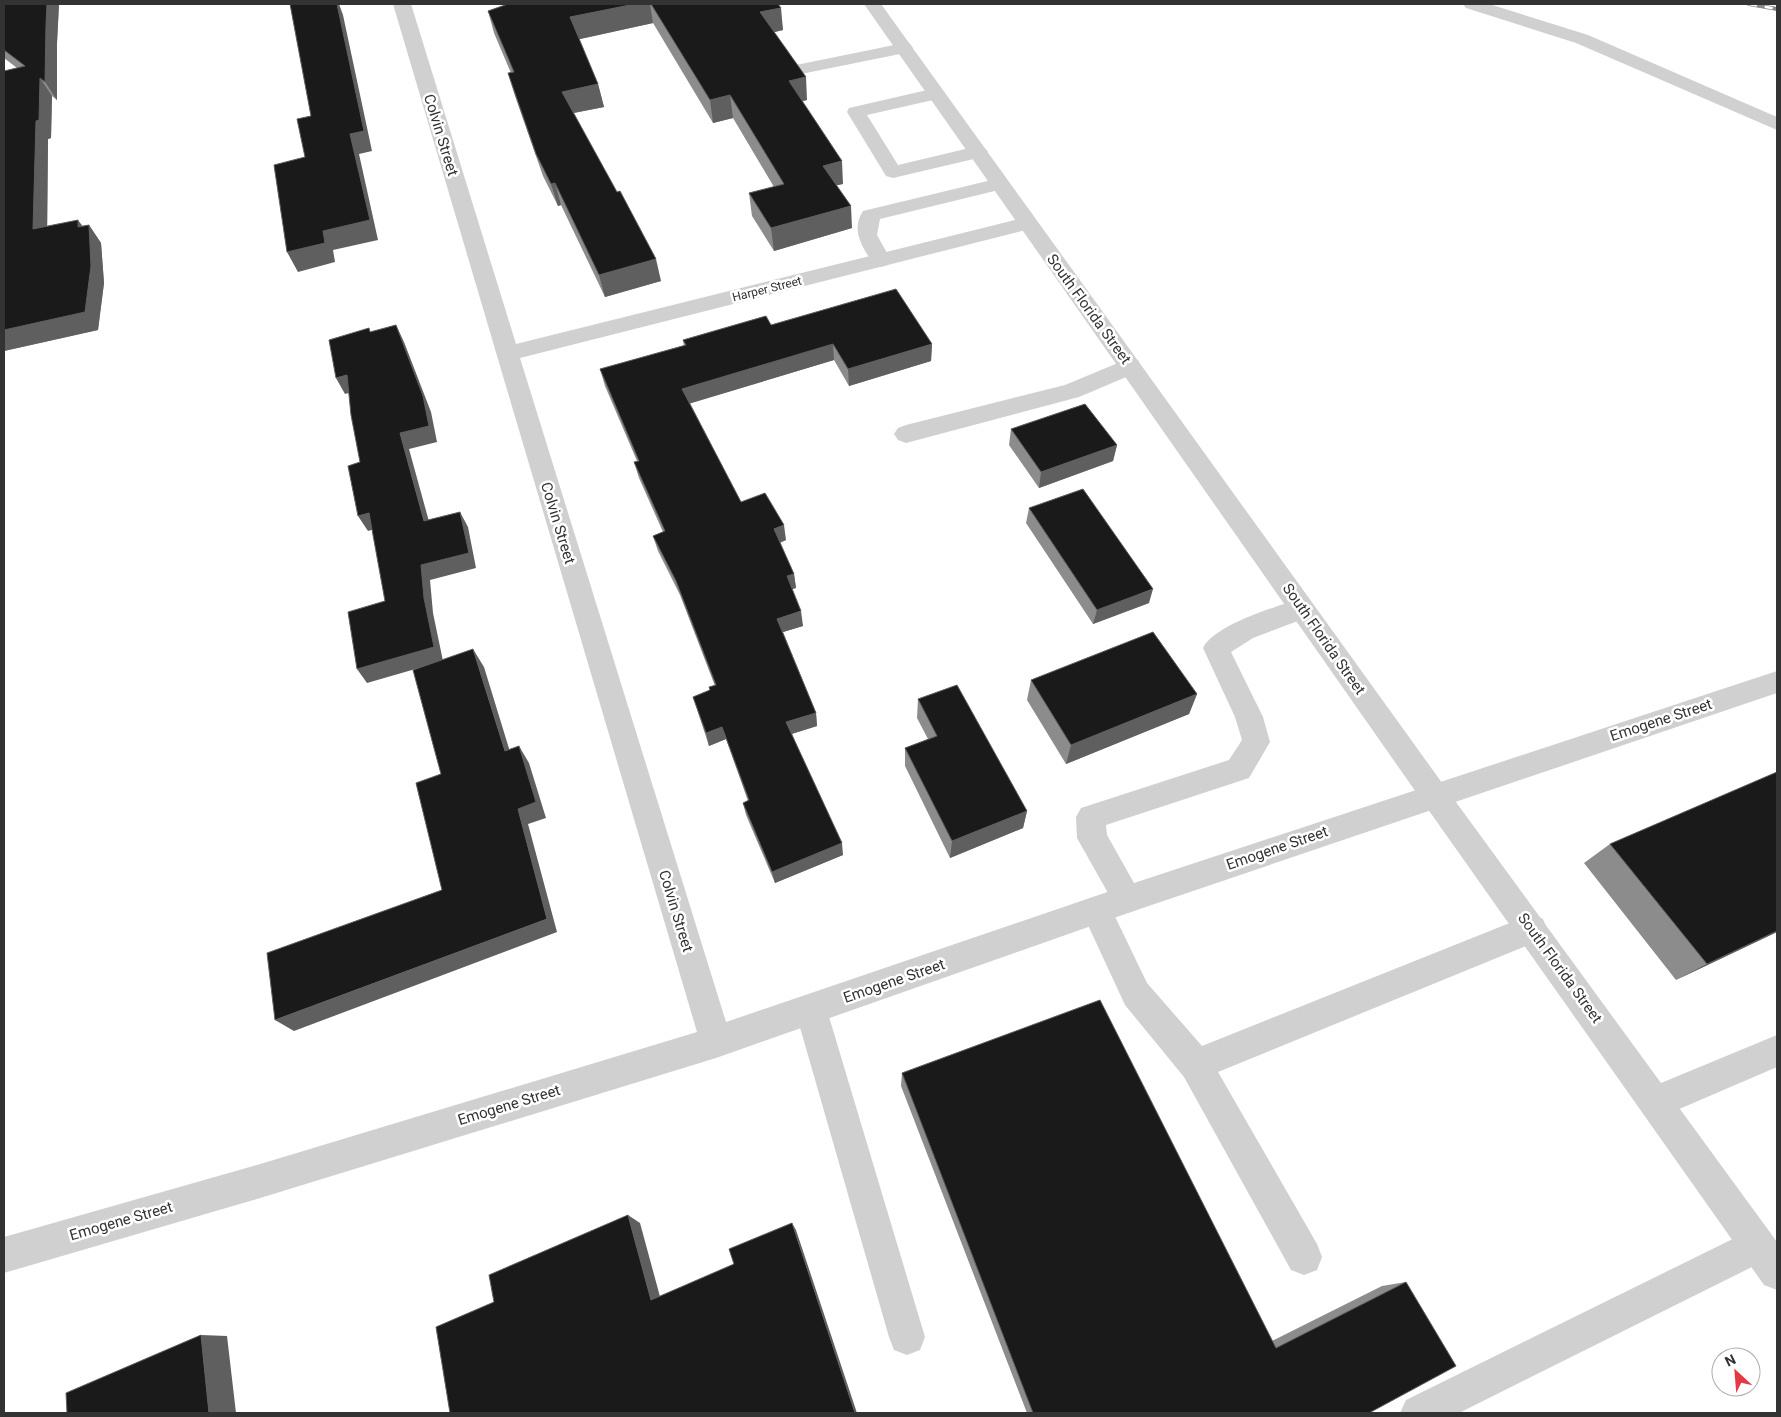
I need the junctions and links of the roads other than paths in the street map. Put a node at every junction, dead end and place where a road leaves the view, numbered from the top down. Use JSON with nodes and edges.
{"nodes":[{"id":1,"x":402,"y":4,"type":"edge"},
{"id":2,"x":873,"y":4,"type":"edge"},
{"id":3,"x":1472,"y":4,"type":"edge"},
{"id":4,"x":904,"y":48,"type":"junction"},
{"id":5,"x":801,"y":69,"type":"edge"},
{"id":6,"x":936,"y":94,"type":"junction"},
{"id":7,"x":1777,"y":124,"type":"edge"},
{"id":8,"x":978,"y":152,"type":"junction"},
{"id":9,"x":1000,"y":184,"type":"junction"},
{"id":10,"x":1027,"y":223,"type":"junction"},
{"id":11,"x":881,"y":260,"type":"junction"},
{"id":12,"x":507,"y":354,"type":"junction"},
{"id":13,"x":1130,"y":366,"type":"junction"},
{"id":14,"x":906,"y":434,"type":"dead end"},
{"id":15,"x":1302,"y":609,"type":"junction"},
{"id":16,"x":1777,"y":682,"type":"edge"},
{"id":17,"x":1435,"y":796,"type":"junction"},
{"id":18,"x":1128,"y":899,"type":"junction"},
{"id":19,"x":1096,"y":910,"type":"junction"},
{"id":20,"x":1532,"y":929,"type":"junction"},
{"id":21,"x":811,"y":1010,"type":"junction"},
{"id":22,"x":716,"y":1042,"type":"junction"},
{"id":23,"x":1777,"y":1051,"type":"edge"},
{"id":24,"x":1196,"y":1065,"type":"junction"},
{"id":25,"x":1656,"y":1102,"type":"junction"},
{"id":26,"x":4,"y":1255,"type":"edge"},
{"id":27,"x":1304,"y":1257,"type":"dead end"},
{"id":28,"x":1767,"y":1258,"type":"edge"},
{"id":29,"x":907,"y":1337,"type":"dead end"},
{"id":30,"x":1419,"y":1413,"type":"edge"}],
"edges":[{"from":1,"to":12,"type":"street","name":"Colvin Street"},
{"from":2,"to":4,"type":"street","name":"South Florida Street"},
{"from":3,"to":7,"type":"street"},
{"from":4,"to":5,"type":"street"},
{"from":4,"to":6,"type":"street","name":"South Florida Street"},
{"from":6,"to":8,"type":"street","name":"South Florida Street"},
{"from":6,"to":8,"type":"street"},
{"from":8,"to":9,"type":"street","name":"South Florida Street"},
{"from":9,"to":10,"type":"street","name":"South Florida Street"},
{"from":9,"to":11,"type":"street"},
{"from":10,"to":11,"type":"street","name":"Harper Street"},
{"from":10,"to":13,"type":"street","name":"South Florida Street"},
{"from":11,"to":12,"type":"street","name":"Harper Street"},
{"from":12,"to":22,"type":"street","name":"Colvin Street"},
{"from":13,"to":14,"type":"street"},
{"from":13,"to":15,"type":"street","name":"South Florida Street"},
{"from":15,"to":17,"type":"street","name":"South Florida Street"},
{"from":15,"to":18,"type":"street"},
{"from":16,"to":17,"type":"street","name":"Emogene Street"},
{"from":17,"to":18,"type":"street","name":"Emogene Street"},
{"from":17,"to":20,"type":"street","name":"South Florida Street"},
{"from":18,"to":19,"type":"street","name":"Emogene Street"},
{"from":19,"to":21,"type":"street","name":"Emogene Street"},
{"from":19,"to":24,"type":"street"},
{"from":20,"to":24,"type":"street"},
{"from":20,"to":25,"type":"street","name":"South Florida Street"},
{"from":21,"to":22,"type":"street","name":"Emogene Street"},
{"from":21,"to":29,"type":"street"},
{"from":22,"to":26,"type":"street","name":"Emogene Street"},
{"from":23,"to":25,"type":"street"},
{"from":24,"to":27,"type":"street"},
{"from":25,"to":28,"type":"street","name":"South Florida Street"},
{"from":28,"to":30,"type":"street"}]}
